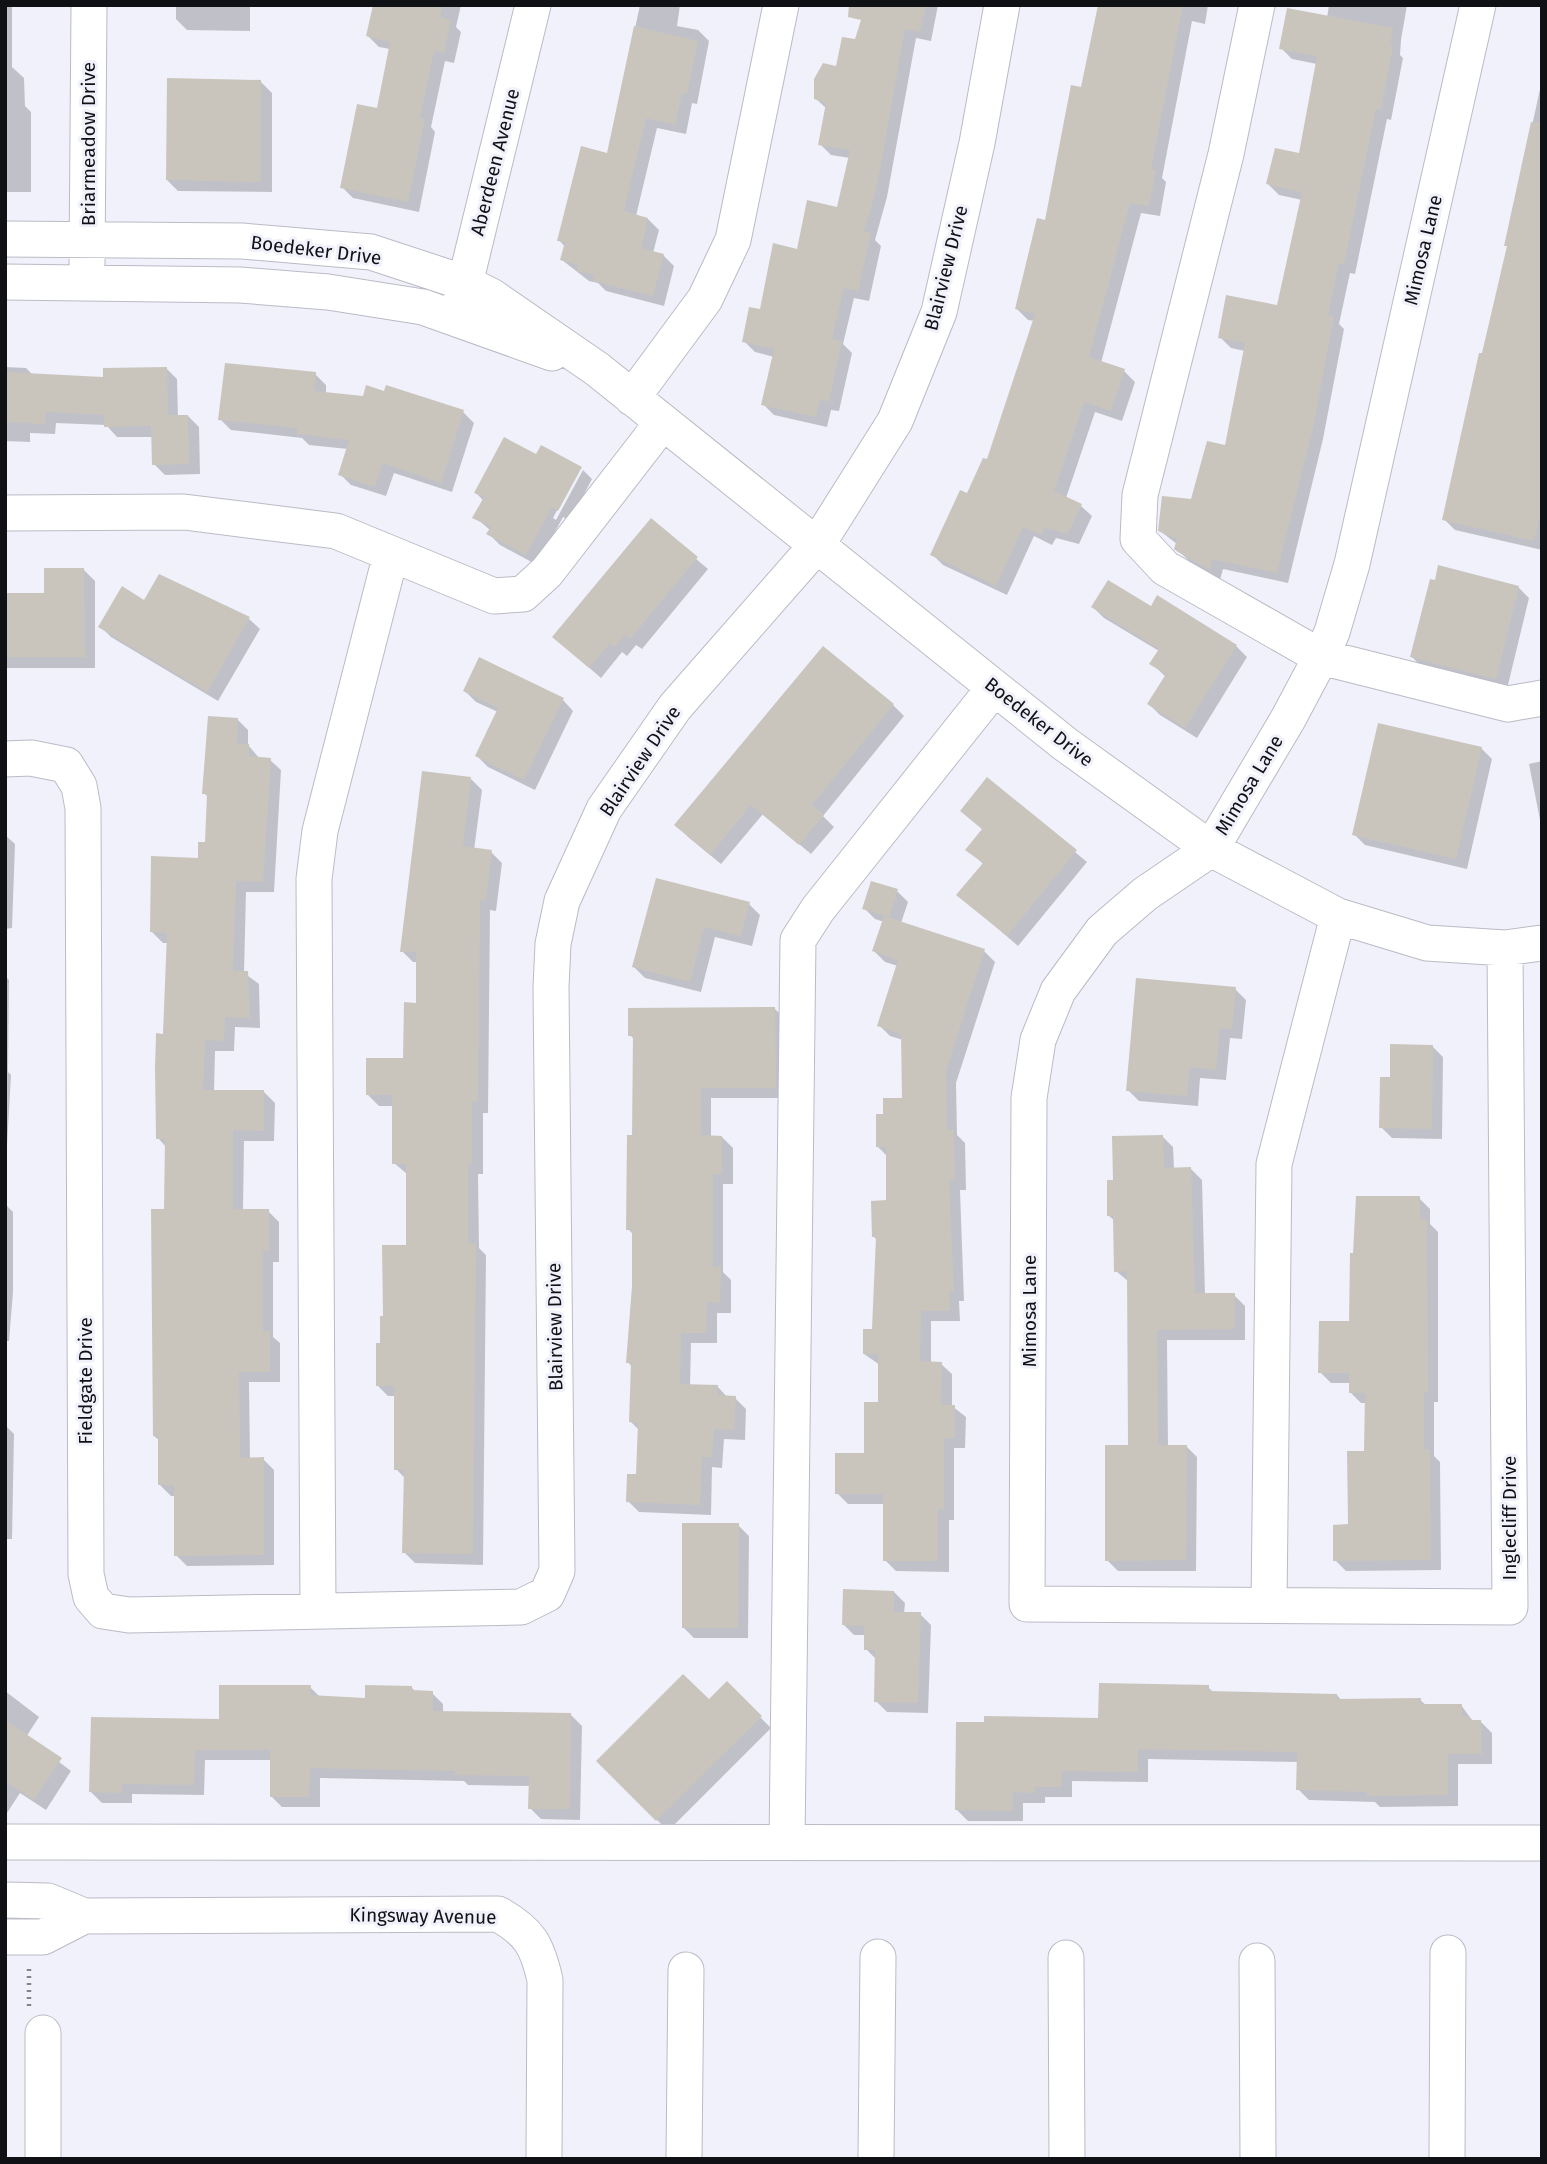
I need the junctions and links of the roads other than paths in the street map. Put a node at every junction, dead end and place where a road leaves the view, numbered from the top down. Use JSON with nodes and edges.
{"nodes":[{"id":1,"x":89,"y":5,"type":"edge"},
{"id":2,"x":533,"y":5,"type":"edge"},
{"id":3,"x":781,"y":5,"type":"edge"},
{"id":4,"x":1002,"y":5,"type":"edge"},
{"id":5,"x":1257,"y":5,"type":"edge"},
{"id":6,"x":1478,"y":5,"type":"edge"},
{"id":7,"x":5,"y":239,"type":"edge"},
{"id":8,"x":88,"y":240,"type":"junction"},
{"id":9,"x":5,"y":282,"type":"edge"},
{"id":10,"x":88,"y":283,"type":"junction"},
{"id":11,"x":465,"y":283,"type":"junction"},
{"id":12,"x":456,"y":319,"type":"junction"},
{"id":13,"x":597,"y":369,"type":"junction"},
{"id":14,"x":632,"y":397,"type":"junction"},
{"id":15,"x":663,"y":422,"type":"junction"},
{"id":16,"x":5,"y":513,"type":"edge"},
{"id":17,"x":817,"y":545,"type":"junction"},
{"id":18,"x":391,"y":554,"type":"junction"},
{"id":19,"x":1321,"y":657,"type":"junction"},
{"id":20,"x":994,"y":688,"type":"junction"},
{"id":21,"x":1542,"y":698,"type":"edge"},
{"id":22,"x":5,"y":759,"type":"edge"},
{"id":23,"x":1211,"y":849,"type":"junction"},
{"id":24,"x":1338,"y":916,"type":"junction"},
{"id":25,"x":1542,"y":943,"type":"edge"},
{"id":26,"x":1505,"y":948,"type":"junction"},
{"id":27,"x":547,"y":1594,"type":"joint"},
{"id":28,"x":1027,"y":1604,"type":"joint"},
{"id":29,"x":1269,"y":1605,"type":"junction"},
{"id":30,"x":318,"y":1611,"type":"junction"},
{"id":31,"x":5,"y":1842,"type":"edge"},
{"id":32,"x":787,"y":1842,"type":"junction"},
{"id":33,"x":1542,"y":1843,"type":"edge"},
{"id":34,"x":5,"y":1900,"type":"edge"},
{"id":35,"x":84,"y":1916,"type":"junction"},
{"id":36,"x":5,"y":1937,"type":"edge"},
{"id":37,"x":1448,"y":1953,"type":"dead end"},
{"id":38,"x":878,"y":1958,"type":"dead end"},
{"id":39,"x":1066,"y":1958,"type":"dead end"},
{"id":40,"x":1257,"y":1961,"type":"dead end"},
{"id":41,"x":686,"y":1970,"type":"dead end"},
{"id":42,"x":43,"y":2033,"type":"dead end"},
{"id":43,"x":43,"y":2159,"type":"edge"},
{"id":44,"x":544,"y":2159,"type":"edge"},
{"id":45,"x":684,"y":2159,"type":"edge"},
{"id":46,"x":876,"y":2159,"type":"edge"},
{"id":47,"x":1067,"y":2159,"type":"edge"},
{"id":48,"x":1258,"y":2159,"type":"edge"},
{"id":49,"x":1447,"y":2159,"type":"edge"}],
"edges":[{"from":1,"to":8,"type":"street","name":"Briarmeadow Drive"},
{"from":2,"to":11,"type":"street","name":"Aberdeen Avenue"},
{"from":3,"to":14,"type":"street"},
{"from":4,"to":17,"type":"street","name":"Blairview Drive"},
{"from":5,"to":19,"type":"street"},
{"from":6,"to":19,"type":"street","name":"Mimosa Lane"},
{"from":7,"to":8,"type":"street","name":"Boedeker Drive"},
{"from":8,"to":10,"type":"street","name":"Briarmeadow Drive"},
{"from":8,"to":11,"type":"street","name":"Boedeker Drive"},
{"from":9,"to":10,"type":"street","name":"Boedeker Drive"},
{"from":10,"to":12,"type":"street","name":"Boedeker Drive"},
{"from":11,"to":12,"type":"street","name":"Aberdeen Avenue"},
{"from":11,"to":13,"type":"street","name":"Boedeker Drive"},
{"from":12,"to":13,"type":"street","name":"Boedeker Drive"},
{"from":13,"to":14,"type":"street","name":"Boedeker Drive"},
{"from":14,"to":15,"type":"street","name":"Boedeker Drive"},
{"from":15,"to":17,"type":"street","name":"Boedeker Drive"},
{"from":15,"to":18,"type":"street"},
{"from":16,"to":18,"type":"street"},
{"from":17,"to":20,"type":"street","name":"Boedeker Drive"},
{"from":17,"to":27,"type":"street","name":"Blairview Drive"},
{"from":18,"to":30,"type":"street"},
{"from":19,"to":21,"type":"street"},
{"from":19,"to":23,"type":"street","name":"Mimosa Lane"},
{"from":20,"to":23,"type":"street","name":"Boedeker Drive"},
{"from":20,"to":32,"type":"street"},
{"from":22,"to":30,"type":"street","name":"Fieldgate Drive"},
{"from":23,"to":24,"type":"street","name":"Boedeker Drive"},
{"from":23,"to":28,"type":"street","name":"Mimosa Lane"},
{"from":24,"to":26,"type":"street","name":"Boedeker Drive"},
{"from":24,"to":29,"type":"street"},
{"from":25,"to":26,"type":"street","name":"Boedeker Drive"},
{"from":26,"to":29,"type":"street","name":"Inglecliff Drive"},
{"from":27,"to":30,"type":"street","name":"Fieldgate Drive"},
{"from":28,"to":29,"type":"street","name":"Inglecliff Drive"},
{"from":31,"to":32,"type":"street"},
{"from":32,"to":33,"type":"street"},
{"from":34,"to":35,"type":"street","name":"Kingsway Avenue"},
{"from":35,"to":36,"type":"street","name":"Kingsway Avenue"},
{"from":35,"to":44,"type":"street","name":"Kingsway Avenue"},
{"from":37,"to":49,"type":"street"},
{"from":38,"to":46,"type":"street"},
{"from":39,"to":47,"type":"street"},
{"from":40,"to":48,"type":"street"},
{"from":41,"to":45,"type":"street"},
{"from":42,"to":43,"type":"street"}]}
